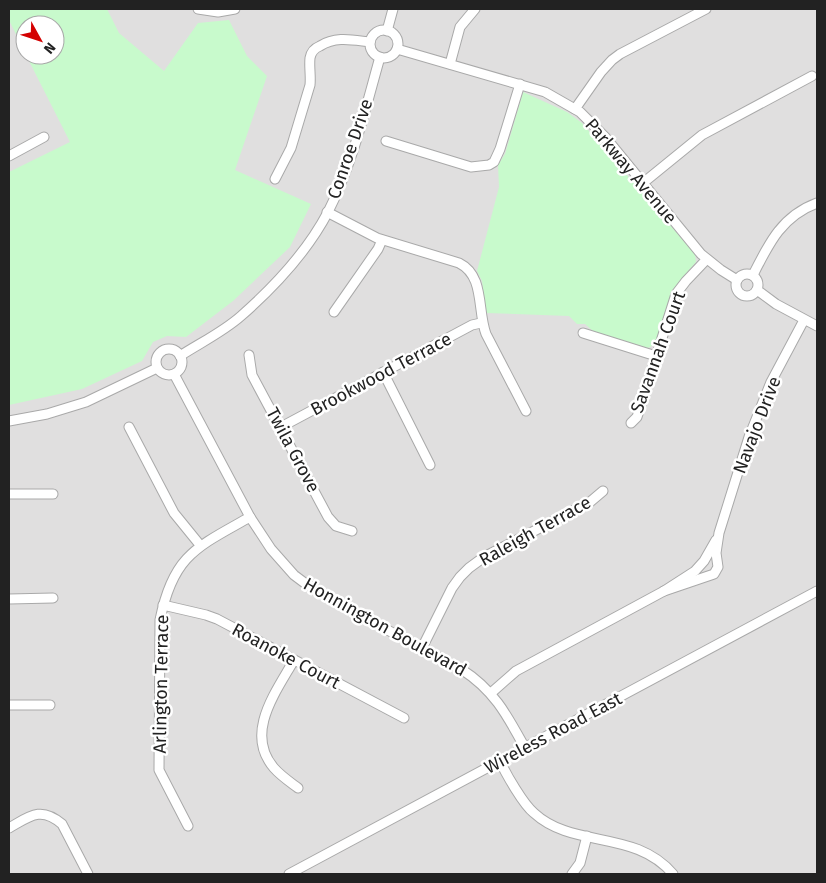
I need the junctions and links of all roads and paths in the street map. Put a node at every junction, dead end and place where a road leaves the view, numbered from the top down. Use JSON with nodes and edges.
{"nodes":[{"id":1,"x":198,"y":9,"type":"edge"},
{"id":2,"x":235,"y":9,"type":"edge"},
{"id":3,"x":393,"y":9,"type":"edge"},
{"id":4,"x":475,"y":9,"type":"edge"},
{"id":5,"x":706,"y":9,"type":"edge"},
{"id":6,"x":387,"y":31,"type":"junction"},
{"id":7,"x":370,"y":42,"type":"junction"},
{"id":8,"x":397,"y":49,"type":"junction"},
{"id":9,"x":380,"y":57,"type":"junction"},
{"id":10,"x":450,"y":64,"type":"junction"},
{"id":11,"x":812,"y":76,"type":"dead end"},
{"id":12,"x":520,"y":84,"type":"junction"},
{"id":13,"x":575,"y":109,"type":"junction"},
{"id":14,"x":44,"y":137,"type":"dead end"},
{"id":15,"x":386,"y":141,"type":"dead end"},
{"id":16,"x":9,"y":156,"type":"edge"},
{"id":17,"x":275,"y":179,"type":"dead end"},
{"id":18,"x":643,"y":183,"type":"junction"},
{"id":19,"x":817,"y":203,"type":"edge"},
{"id":20,"x":327,"y":212,"type":"junction"},
{"id":21,"x":382,"y":240,"type":"junction"},
{"id":22,"x":706,"y":260,"type":"junction"},
{"id":23,"x":753,"y":275,"type":"junction"},
{"id":24,"x":737,"y":280,"type":"junction"},
{"id":25,"x":757,"y":290,"type":"junction"},
{"id":26,"x":334,"y":312,"type":"dead end"},
{"id":27,"x":804,"y":320,"type":"junction"},
{"id":28,"x":482,"y":323,"type":"junction"},
{"id":29,"x":817,"y":326,"type":"edge"},
{"id":30,"x":583,"y":333,"type":"dead end"},
{"id":31,"x":250,"y":355,"type":"dead end"},
{"id":32,"x":180,"y":356,"type":"junction"},
{"id":33,"x":656,"y":356,"type":"junction"},
{"id":34,"x":157,"y":368,"type":"junction"},
{"id":35,"x":383,"y":372,"type":"junction"},
{"id":36,"x":174,"y":374,"type":"junction"},
{"id":37,"x":526,"y":411,"type":"dead end"},
{"id":38,"x":9,"y":421,"type":"edge"},
{"id":39,"x":631,"y":423,"type":"dead end"},
{"id":40,"x":129,"y":427,"type":"dead end"},
{"id":41,"x":281,"y":427,"type":"junction"},
{"id":42,"x":430,"y":465,"type":"dead end"},
{"id":43,"x":603,"y":490,"type":"dead end"},
{"id":44,"x":9,"y":494,"type":"edge"},
{"id":45,"x":52,"y":494,"type":"dead end"},
{"id":46,"x":250,"y":517,"type":"junction"},
{"id":47,"x":352,"y":531,"type":"dead end"},
{"id":48,"x":719,"y":533,"type":"junction"},
{"id":49,"x":200,"y":545,"type":"junction"},
{"id":50,"x":664,"y":590,"type":"junction"},
{"id":51,"x":817,"y":591,"type":"edge"},
{"id":52,"x":53,"y":598,"type":"dead end"},
{"id":53,"x":9,"y":599,"type":"edge"},
{"id":54,"x":163,"y":605,"type":"junction"},
{"id":55,"x":422,"y":648,"type":"junction"},
{"id":56,"x":294,"y":660,"type":"junction"},
{"id":57,"x":491,"y":693,"type":"junction"},
{"id":58,"x":9,"y":705,"type":"edge"},
{"id":59,"x":50,"y":705,"type":"dead end"},
{"id":60,"x":404,"y":718,"type":"dead end"},
{"id":61,"x":525,"y":748,"type":"junction"},
{"id":62,"x":500,"y":761,"type":"junction"},
{"id":63,"x":298,"y":788,"type":"dead end"},
{"id":64,"x":188,"y":826,"type":"dead end"},
{"id":65,"x":9,"y":828,"type":"edge"},
{"id":66,"x":587,"y":836,"type":"junction"},
{"id":67,"x":88,"y":874,"type":"edge"},
{"id":68,"x":289,"y":874,"type":"edge"},
{"id":69,"x":572,"y":874,"type":"edge"},
{"id":70,"x":673,"y":874,"type":"edge"}],
"edges":[{"from":1,"to":2,"type":"street"},
{"from":3,"to":6,"type":"street"},
{"from":4,"to":10,"type":"street"},
{"from":5,"to":13,"type":"street"},
{"from":6,"to":7,"type":"street"},
{"from":6,"to":8,"type":"street"},
{"from":7,"to":9,"type":"street"},
{"from":7,"to":17,"type":"street"},
{"from":8,"to":9,"type":"street"},
{"from":8,"to":10,"type":"street","name":"Parkway Avenue"},
{"from":9,"to":20,"type":"street","name":"Conroe Drive"},
{"from":10,"to":12,"type":"street","name":"Parkway Avenue"},
{"from":11,"to":18,"type":"street"},
{"from":12,"to":13,"type":"street","name":"Parkway Avenue"},
{"from":12,"to":15,"type":"street"},
{"from":13,"to":18,"type":"street","name":"Parkway Avenue"},
{"from":14,"to":16,"type":"street"},
{"from":18,"to":22,"type":"street","name":"Parkway Avenue"},
{"from":19,"to":23,"type":"street"},
{"from":20,"to":21,"type":"street"},
{"from":20,"to":32,"type":"street","name":"Conroe Drive"},
{"from":21,"to":26,"type":"street"},
{"from":21,"to":28,"type":"street"},
{"from":22,"to":24,"type":"street","name":"Parkway Avenue"},
{"from":22,"to":33,"type":"street","name":"Savannah Court"},
{"from":23,"to":24,"type":"street"},
{"from":23,"to":25,"type":"street"},
{"from":24,"to":25,"type":"street"},
{"from":25,"to":27,"type":"street"},
{"from":27,"to":29,"type":"street"},
{"from":27,"to":48,"type":"street","name":"Navajo Drive"},
{"from":28,"to":35,"type":"street","name":"Brookwood Terrace"},
{"from":28,"to":37,"type":"street"},
{"from":30,"to":33,"type":"street"},
{"from":31,"to":41,"type":"street","name":"Twila Grove"},
{"from":32,"to":34,"type":"street"},
{"from":32,"to":36,"type":"street"},
{"from":33,"to":39,"type":"street","name":"Savannah Court"},
{"from":34,"to":36,"type":"street"},
{"from":34,"to":38,"type":"street"},
{"from":35,"to":41,"type":"street","name":"Brookwood Terrace"},
{"from":35,"to":42,"type":"street"},
{"from":36,"to":46,"type":"street","name":"Honnington Boulevard"},
{"from":40,"to":49,"type":"street"},
{"from":41,"to":47,"type":"street","name":"Twila Grove"},
{"from":43,"to":55,"type":"street","name":"Raleigh Terrace"},
{"from":44,"to":45,"type":"street"},
{"from":46,"to":49,"type":"street","name":"Arlington Terrace"},
{"from":46,"to":55,"type":"street","name":"Honnington Boulevard"},
{"from":48,"to":50,"type":"street","name":"Navajo Drive"},
{"from":48,"to":50,"type":"street","name":"Navajo Drive"},
{"from":49,"to":54,"type":"street","name":"Arlington Terrace"},
{"from":50,"to":57,"type":"street","name":"Navajo Drive"},
{"from":51,"to":61,"type":"street","name":"Wireless Road East"},
{"from":52,"to":53,"type":"street"},
{"from":54,"to":56,"type":"street","name":"Roanoke Court"},
{"from":54,"to":64,"type":"street","name":"Arlington Terrace"},
{"from":55,"to":57,"type":"street","name":"Honnington Boulevard"},
{"from":56,"to":60,"type":"street","name":"Roanoke Court"},
{"from":56,"to":63,"type":"street"},
{"from":57,"to":61,"type":"street","name":"Honnington Boulevard"},
{"from":58,"to":59,"type":"street"},
{"from":61,"to":62,"type":"street","name":"Wireless Road East"},
{"from":62,"to":66,"type":"street"},
{"from":62,"to":68,"type":"street","name":"Wireless Road East"},
{"from":65,"to":67,"type":"street"},
{"from":66,"to":69,"type":"street"},
{"from":66,"to":70,"type":"street"}]}
